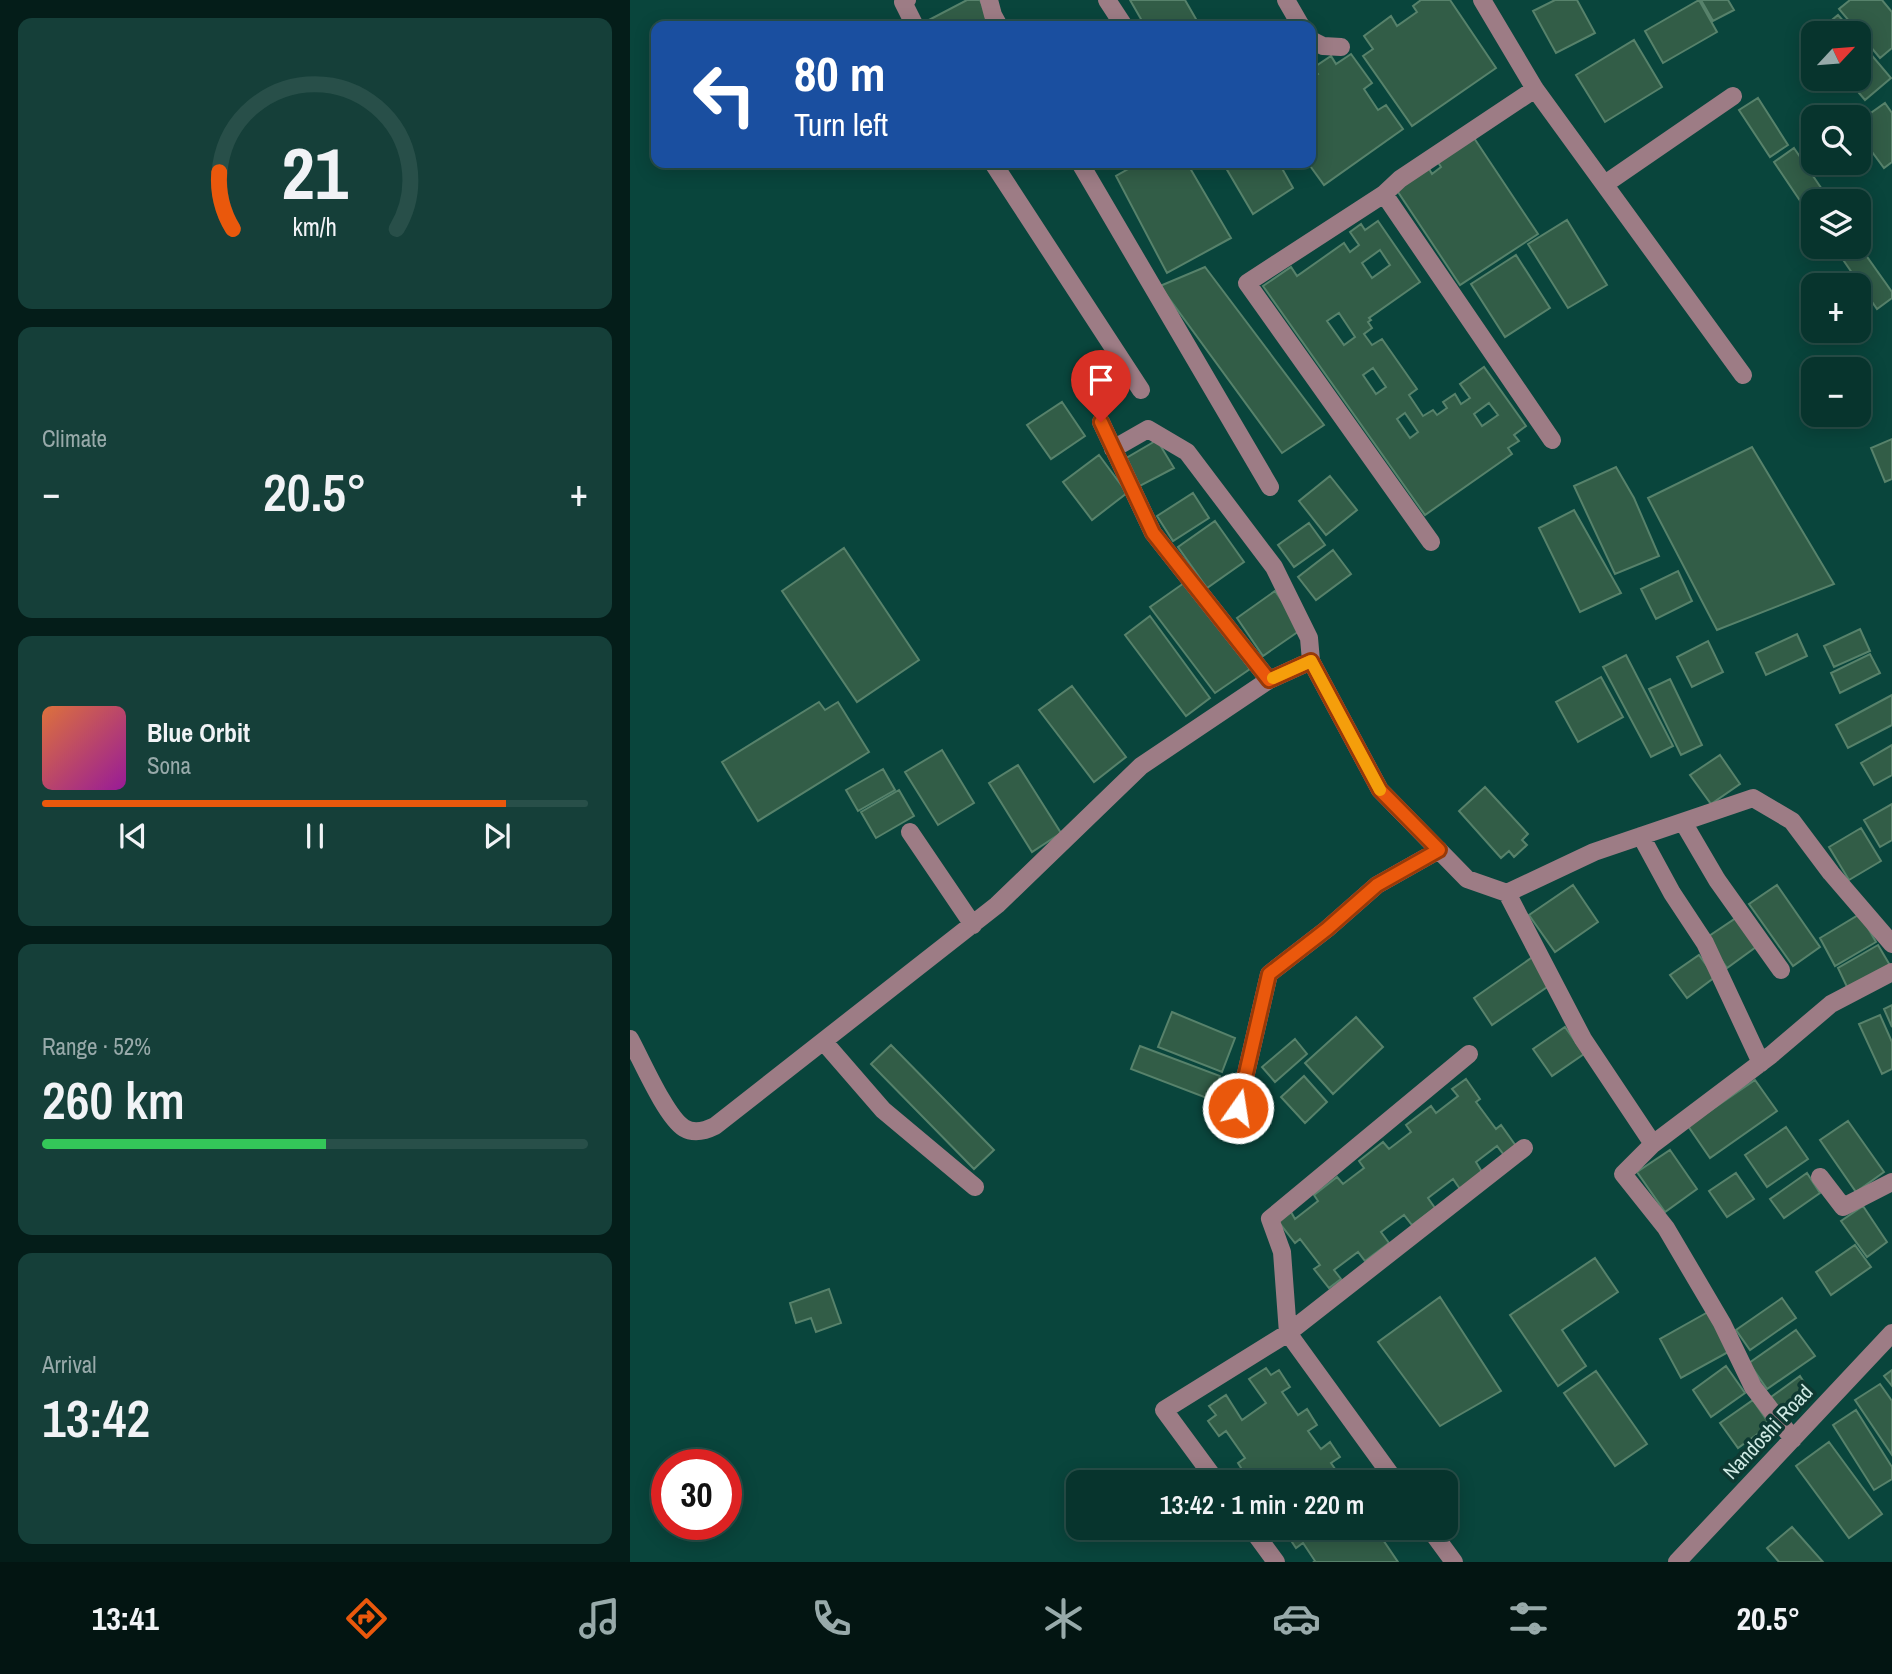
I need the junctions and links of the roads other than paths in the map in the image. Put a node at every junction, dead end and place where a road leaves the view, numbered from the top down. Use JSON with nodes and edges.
{"nodes":[{"id":1,"x":907,"y":0,"type":"edge"},
{"id":2,"x":989,"y":0,"type":"edge"},
{"id":3,"x":1107,"y":0,"type":"edge"},
{"id":4,"x":1286,"y":0,"type":"edge"},
{"id":5,"x":1482,"y":0,"type":"edge"},
{"id":6,"x":913,"y":21,"type":"edge"},
{"id":7,"x":996,"y":21,"type":"edge"},
{"id":8,"x":1121,"y":21,"type":"edge"},
{"id":9,"x":1298,"y":21,"type":"edge"},
{"id":10,"x":1316,"y":42,"type":"edge"},
{"id":11,"x":1340,"y":47,"type":"dead end"},
{"id":12,"x":1535,"y":89,"type":"junction"},
{"id":13,"x":1733,"y":96,"type":"dead end"},
{"id":14,"x":996,"y":168,"type":"edge"},
{"id":15,"x":1083,"y":168,"type":"edge"},
{"id":16,"x":1605,"y":184,"type":"junction"},
{"id":17,"x":1384,"y":194,"type":"junction"},
{"id":18,"x":1743,"y":374,"type":"dead end"},
{"id":19,"x":1141,"y":390,"type":"dead end"},
{"id":20,"x":1101,"y":422,"type":"dead end"},
{"id":21,"x":1552,"y":440,"type":"dead end"},
{"id":22,"x":1114,"y":449,"type":"junction"},
{"id":23,"x":1270,"y":487,"type":"dead end"},
{"id":24,"x":1431,"y":542,"type":"dead end"},
{"id":25,"x":1311,"y":661,"type":"junction"},
{"id":26,"x":1269,"y":680,"type":"junction"},
{"id":27,"x":1683,"y":822,"type":"junction"},
{"id":28,"x":910,"y":832,"type":"dead end"},
{"id":29,"x":1641,"y":836,"type":"junction"},
{"id":30,"x":1439,"y":850,"type":"junction"},
{"id":31,"x":1507,"y":893,"type":"junction"},
{"id":32,"x":973,"y":925,"type":"junction"},
{"id":33,"x":1892,"y":944,"type":"edge"},
{"id":34,"x":1781,"y":970,"type":"dead end"},
{"id":35,"x":1892,"y":972,"type":"edge"},
{"id":36,"x":630,"y":1039,"type":"edge"},
{"id":37,"x":824,"y":1042,"type":"junction"},
{"id":38,"x":1469,"y":1054,"type":"dead end"},
{"id":39,"x":1761,"y":1063,"type":"junction"},
{"id":40,"x":1238,"y":1108,"type":"dead end"},
{"id":41,"x":1653,"y":1144,"type":"junction"},
{"id":42,"x":1524,"y":1148,"type":"dead end"},
{"id":43,"x":1821,"y":1177,"type":"dead end"},
{"id":44,"x":1892,"y":1182,"type":"edge"},
{"id":45,"x":975,"y":1187,"type":"dead end"},
{"id":46,"x":1289,"y":1333,"type":"junction"},
{"id":47,"x":1892,"y":1333,"type":"edge"},
{"id":48,"x":1793,"y":1439,"type":"junction"},
{"id":49,"x":1208,"y":1470,"type":"edge"},
{"id":50,"x":1387,"y":1470,"type":"edge"},
{"id":51,"x":1260,"y":1540,"type":"edge"},
{"id":52,"x":1438,"y":1540,"type":"edge"},
{"id":53,"x":1276,"y":1562,"type":"edge"},
{"id":54,"x":1454,"y":1562,"type":"edge"},
{"id":55,"x":1679,"y":1562,"type":"edge"}],
"edges":[{"from":1,"to":6,"type":"street"},
{"from":2,"to":7,"type":"street"},
{"from":3,"to":8,"type":"street"},
{"from":4,"to":9,"type":"street"},
{"from":5,"to":12,"type":"street"},
{"from":10,"to":11,"type":"street"},
{"from":12,"to":16,"type":"street"},
{"from":12,"to":17,"type":"street"},
{"from":13,"to":16,"type":"street"},
{"from":14,"to":19,"type":"street"},
{"from":15,"to":23,"type":"street"},
{"from":16,"to":18,"type":"street"},
{"from":17,"to":21,"type":"street"},
{"from":17,"to":24,"type":"street"},
{"from":20,"to":22,"type":"street"},
{"from":22,"to":25,"type":"street"},
{"from":22,"to":26,"type":"street"},
{"from":25,"to":26,"type":"street"},
{"from":25,"to":30,"type":"street"},
{"from":26,"to":32,"type":"street"},
{"from":27,"to":29,"type":"street"},
{"from":27,"to":33,"type":"street"},
{"from":27,"to":34,"type":"street"},
{"from":28,"to":32,"type":"street"},
{"from":29,"to":31,"type":"street"},
{"from":29,"to":39,"type":"street"},
{"from":30,"to":31,"type":"street"},
{"from":30,"to":40,"type":"street"},
{"from":31,"to":41,"type":"street"},
{"from":32,"to":37,"type":"street"},
{"from":35,"to":39,"type":"street"},
{"from":36,"to":37,"type":"street"},
{"from":37,"to":45,"type":"street"},
{"from":38,"to":46,"type":"street"},
{"from":39,"to":41,"type":"street"},
{"from":41,"to":48,"type":"street"},
{"from":42,"to":46,"type":"street"},
{"from":43,"to":44,"type":"street"},
{"from":46,"to":49,"type":"street"},
{"from":46,"to":50,"type":"street"},
{"from":47,"to":48,"type":"street","name":"Nandoshi Road"},
{"from":48,"to":55,"type":"street","name":"Nandoshi Road"},
{"from":51,"to":53,"type":"street"},
{"from":52,"to":54,"type":"street"}]}
